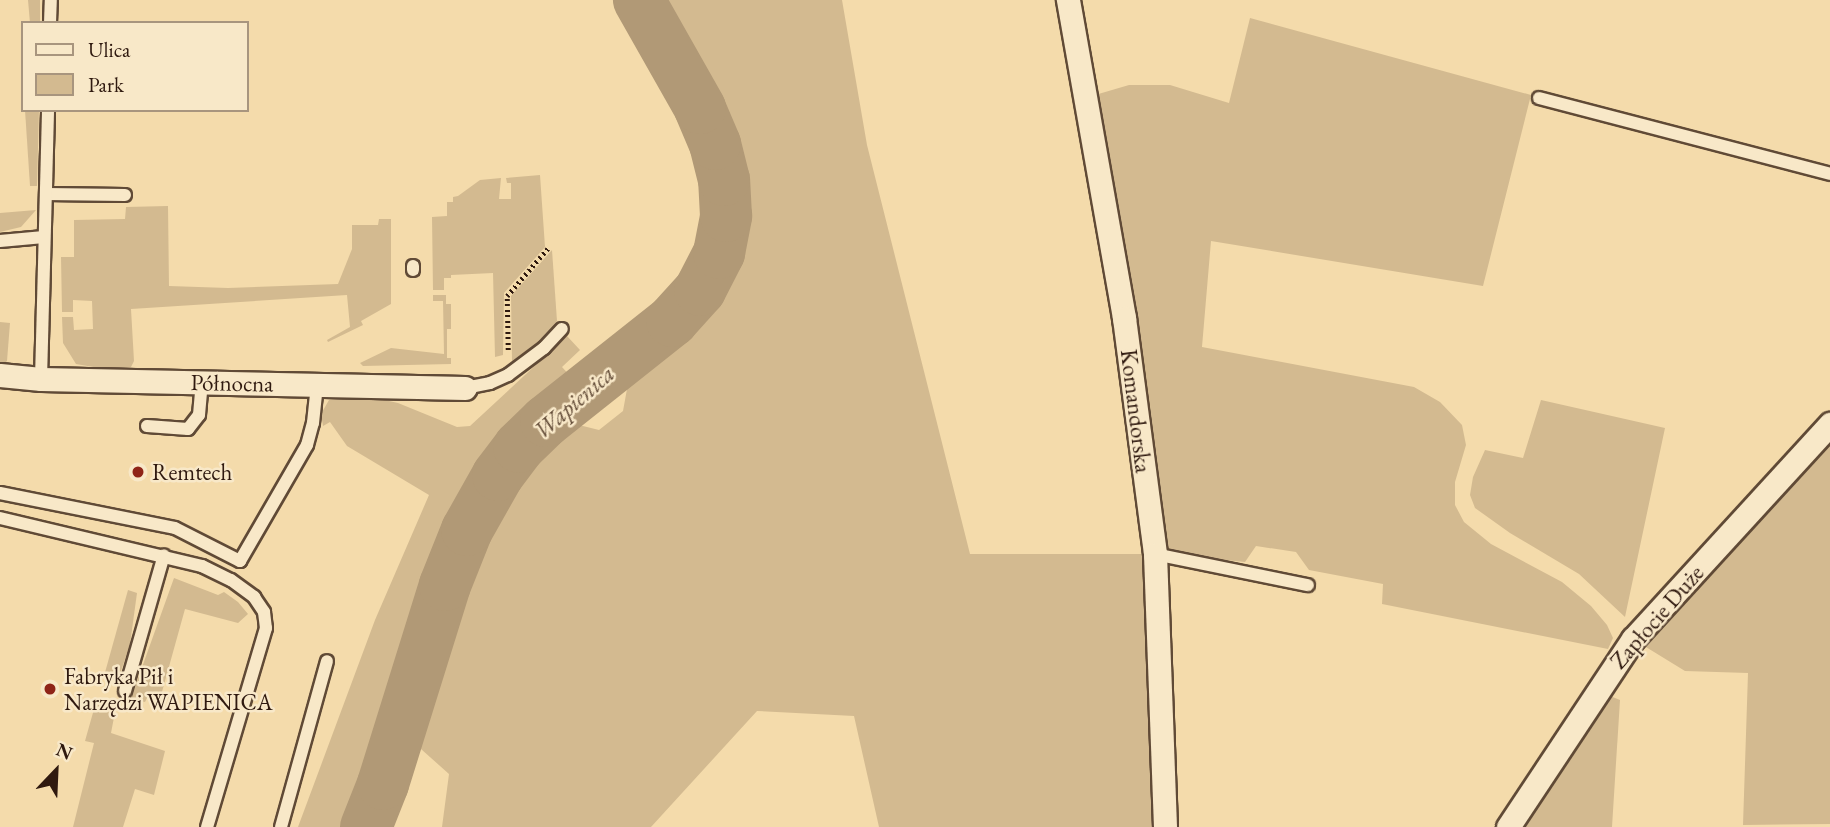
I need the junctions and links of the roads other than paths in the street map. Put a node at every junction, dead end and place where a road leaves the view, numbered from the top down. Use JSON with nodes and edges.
{"nodes":[{"id":1,"x":51,"y":0,"type":"edge"},
{"id":2,"x":1068,"y":0,"type":"edge"},
{"id":3,"x":50,"y":21,"type":"edge"},
{"id":4,"x":1539,"y":98,"type":"dead end"},
{"id":5,"x":48,"y":112,"type":"edge"},
{"id":6,"x":1830,"y":174,"type":"edge"},
{"id":7,"x":46,"y":194,"type":"junction"},
{"id":8,"x":125,"y":195,"type":"dead end"},
{"id":9,"x":44,"y":237,"type":"junction"},
{"id":10,"x":0,"y":241,"type":"edge"},
{"id":11,"x":562,"y":329,"type":"dead end"},
{"id":12,"x":0,"y":375,"type":"edge"},
{"id":13,"x":41,"y":379,"type":"junction"},
{"id":14,"x":202,"y":383,"type":"junction"},
{"id":15,"x":317,"y":386,"type":"junction"},
{"id":16,"x":465,"y":387,"type":"joint"},
{"id":17,"x":1830,"y":424,"type":"edge"},
{"id":18,"x":147,"y":426,"type":"dead end"},
{"id":19,"x":0,"y":493,"type":"edge"},
{"id":20,"x":0,"y":518,"type":"edge"},
{"id":21,"x":1155,"y":554,"type":"junction"},
{"id":22,"x":163,"y":555,"type":"junction"},
{"id":23,"x":1308,"y":585,"type":"dead end"},
{"id":24,"x":327,"y":661,"type":"dead end"},
{"id":25,"x":125,"y":691,"type":"dead end"},
{"id":26,"x":207,"y":827,"type":"edge"},
{"id":27,"x":281,"y":827,"type":"edge"},
{"id":28,"x":1165,"y":827,"type":"edge"},
{"id":29,"x":1508,"y":827,"type":"edge"}],
"edges":[{"from":1,"to":3,"type":"lane"},
{"from":2,"to":21,"type":"street","name":"Komandorska"},
{"from":4,"to":6,"type":"lane"},
{"from":5,"to":7,"type":"lane"},
{"from":7,"to":8,"type":"lane"},
{"from":7,"to":9,"type":"lane"},
{"from":9,"to":10,"type":"lane"},
{"from":9,"to":13,"type":"lane"},
{"from":11,"to":16,"type":"lane"},
{"from":12,"to":13,"type":"street","name":"Północna"},
{"from":13,"to":14,"type":"street","name":"Północna"},
{"from":14,"to":15,"type":"street","name":"Północna"},
{"from":14,"to":18,"type":"lane"},
{"from":15,"to":16,"type":"street","name":"Północna"},
{"from":15,"to":19,"type":"lane"},
{"from":17,"to":29,"type":"street","name":"Zapłocie Duże"},
{"from":20,"to":22,"type":"lane"},
{"from":21,"to":23,"type":"lane"},
{"from":21,"to":28,"type":"street","name":"Komandorska"},
{"from":22,"to":25,"type":"lane"},
{"from":22,"to":26,"type":"lane"},
{"from":24,"to":27,"type":"lane"}]}
